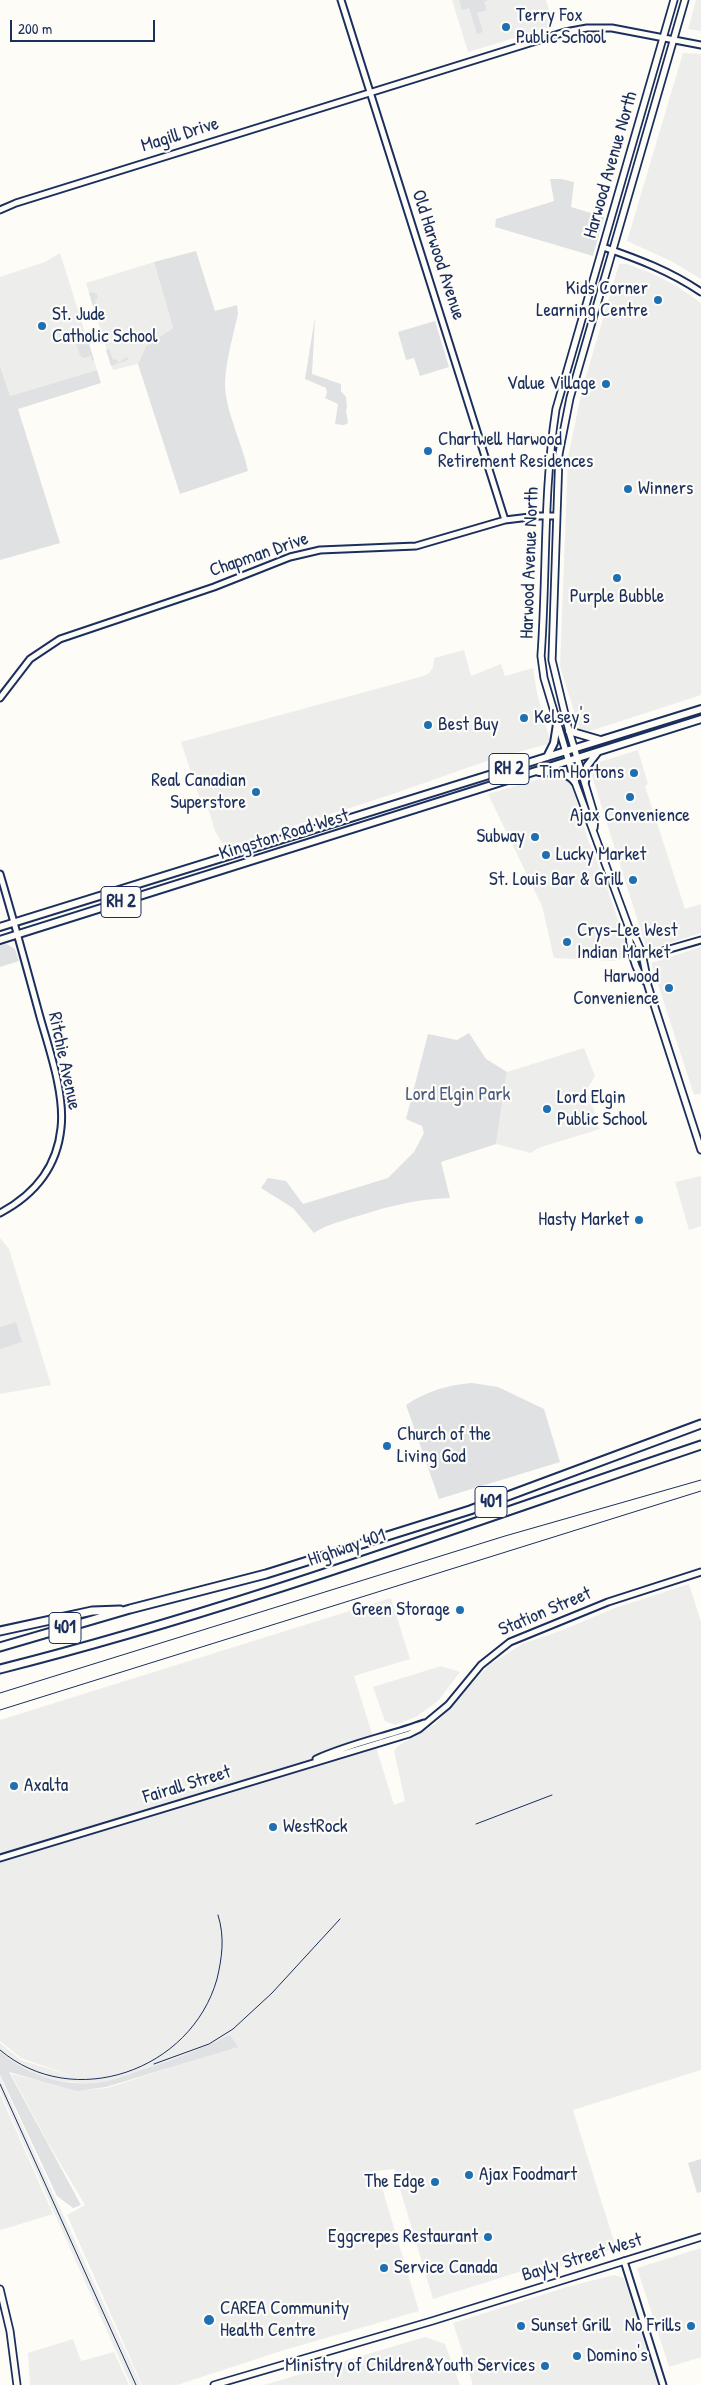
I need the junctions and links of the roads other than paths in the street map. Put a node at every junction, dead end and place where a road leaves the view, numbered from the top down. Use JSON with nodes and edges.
{"nodes":[{"id":1,"x":342,"y":0,"type":"edge"},
{"id":2,"x":674,"y":0,"type":"edge"},
{"id":3,"x":685,"y":0,"type":"edge"},
{"id":4,"x":664,"y":37,"type":"junction"},
{"id":5,"x":674,"y":40,"type":"junction"},
{"id":6,"x":701,"y":45,"type":"edge"},
{"id":7,"x":370,"y":91,"type":"junction"},
{"id":8,"x":0,"y":210,"type":"edge"},
{"id":9,"x":603,"y":247,"type":"junction"},
{"id":10,"x":614,"y":251,"type":"junction"},
{"id":11,"x":701,"y":292,"type":"edge"},
{"id":12,"x":545,"y":516,"type":"junction"},
{"id":13,"x":556,"y":516,"type":"junction"},
{"id":14,"x":505,"y":520,"type":"junction"},
{"id":15,"x":0,"y":698,"type":"edge"},
{"id":16,"x":701,"y":709,"type":"edge"},
{"id":17,"x":701,"y":720,"type":"edge"},
{"id":18,"x":557,"y":724,"type":"junction"},
{"id":19,"x":569,"y":731,"type":"junction"},
{"id":20,"x":601,"y":740,"type":"junction"},
{"id":21,"x":574,"y":749,"type":"junction"},
{"id":22,"x":566,"y":751,"type":"junction"},
{"id":23,"x":598,"y":752,"type":"junction"},
{"id":24,"x":547,"y":757,"type":"junction"},
{"id":25,"x":577,"y":758,"type":"junction"},
{"id":26,"x":569,"y":761,"type":"junction"},
{"id":27,"x":536,"y":772,"type":"junction"},
{"id":28,"x":575,"y":782,"type":"junction"},
{"id":29,"x":584,"y":782,"type":"junction"},
{"id":30,"x":594,"y":828,"type":"junction"},
{"id":31,"x":0,"y":874,"type":"edge"},
{"id":32,"x":14,"y":923,"type":"junction"},
{"id":33,"x":0,"y":927,"type":"edge"},
{"id":34,"x":629,"y":928,"type":"junction"},
{"id":35,"x":18,"y":935,"type":"junction"},
{"id":36,"x":0,"y":940,"type":"edge"},
{"id":37,"x":701,"y":940,"type":"edge"},
{"id":38,"x":642,"y":957,"type":"junction"},
{"id":39,"x":635,"y":959,"type":"junction"},
{"id":40,"x":647,"y":984,"type":"junction"},
{"id":41,"x":701,"y":1150,"type":"edge"},
{"id":42,"x":0,"y":1213,"type":"edge"},
{"id":43,"x":701,"y":1424,"type":"edge"},
{"id":44,"x":701,"y":1446,"type":"edge"},
{"id":45,"x":701,"y":1572,"type":"edge"},
{"id":46,"x":130,"y":1609,"type":"junction"},
{"id":47,"x":0,"y":1631,"type":"edge"},
{"id":48,"x":0,"y":1646,"type":"edge"},
{"id":49,"x":0,"y":1671,"type":"edge"},
{"id":50,"x":428,"y":1722,"type":"junction"},
{"id":51,"x":384,"y":1743,"type":"joint"},
{"id":52,"x":307,"y":1764,"type":"junction"},
{"id":53,"x":0,"y":1858,"type":"edge"},
{"id":54,"x":701,"y":2237,"type":"edge"},
{"id":55,"x":624,"y":2261,"type":"junction"},
{"id":56,"x":0,"y":2289,"type":"edge"},
{"id":57,"x":17,"y":2384,"type":"edge"},
{"id":58,"x":214,"y":2385,"type":"edge"},
{"id":59,"x":663,"y":2385,"type":"edge"}],
"edges":[{"from":1,"to":7,"type":"street","name":"Old Harwood Avenue"},
{"from":2,"to":4,"type":"main road","name":"Harwood Avenue North"},
{"from":3,"to":5,"type":"main road","name":"Harwood Avenue North"},
{"from":4,"to":5,"type":"street","name":"Magill Drive"},
{"from":4,"to":7,"type":"street","name":"Magill Drive"},
{"from":4,"to":9,"type":"main road","name":"Harwood Avenue North"},
{"from":5,"to":6,"type":"street","name":"Magill Drive"},
{"from":5,"to":10,"type":"main road","name":"Harwood Avenue North"},
{"from":7,"to":8,"type":"street","name":"Magill Drive"},
{"from":7,"to":14,"type":"street","name":"Old Harwood Avenue"},
{"from":9,"to":10,"type":"street"},
{"from":9,"to":12,"type":"main road","name":"Harwood Avenue North"},
{"from":10,"to":11,"type":"street"},
{"from":10,"to":13,"type":"main road","name":"Harwood Avenue North"},
{"from":12,"to":13,"type":"street","name":"Chapman Drive"},
{"from":12,"to":14,"type":"street","name":"Chapman Drive"},
{"from":12,"to":18,"type":"main road","name":"Harwood Avenue North"},
{"from":13,"to":19,"type":"main road","name":"Harwood Avenue North"},
{"from":14,"to":15,"type":"street","name":"Chapman Drive"},
{"from":16,"to":20,"type":"main road","number":"RH 2"},
{"from":17,"to":23,"type":"main road","number":"RH 2"},
{"from":18,"to":22,"type":"main road","name":"Harwood Avenue North"},
{"from":18,"to":24,"type":"main road"},
{"from":19,"to":20,"type":"main road"},
{"from":19,"to":21,"type":"main road","name":"Harwood Avenue North"},
{"from":20,"to":21,"type":"main road","number":"RH 2"},
{"from":21,"to":22,"type":"main road","name":"Kingston Road West","number":"RH 2"},
{"from":21,"to":25,"type":"main road"},
{"from":22,"to":24,"type":"main road","name":"Kingston Road West","number":"RH 2"},
{"from":22,"to":26,"type":"main road","name":"Harwood Avenue North"},
{"from":23,"to":25,"type":"main road","number":"RH 2"},
{"from":23,"to":29,"type":"main road"},
{"from":24,"to":32,"type":"main road","name":"Kingston Road West","number":"RH 2"},
{"from":25,"to":26,"type":"main road","name":"Kingston Road West","number":"RH 2"},
{"from":25,"to":29,"type":"main road"},
{"from":26,"to":27,"type":"main road","name":"Kingston Road West","number":"RH 2"},
{"from":26,"to":28,"type":"main road","name":"Harwood Avenue North"},
{"from":27,"to":28,"type":"main road"},
{"from":27,"to":35,"type":"main road","name":"Kingston Road West","number":"RH 2"},
{"from":28,"to":30,"type":"main road","name":"Harwood Avenue North"},
{"from":29,"to":30,"type":"main road"},
{"from":30,"to":34,"type":"main road"},
{"from":31,"to":32,"type":"street"},
{"from":32,"to":33,"type":"main road","name":"Kingston Road West","number":"RH 2"},
{"from":32,"to":35,"type":"street","name":"Ritchie Avenue"},
{"from":34,"to":38,"type":"main road"},
{"from":34,"to":39,"type":"main road"},
{"from":35,"to":36,"type":"main road","name":"Kingston Road West","number":"RH 2"},
{"from":35,"to":42,"type":"street","name":"Ritchie Avenue"},
{"from":37,"to":38,"type":"street"},
{"from":38,"to":39,"type":"street"},
{"from":38,"to":40,"type":"main road"},
{"from":39,"to":40,"type":"main road"},
{"from":40,"to":41,"type":"main road"},
{"from":43,"to":46,"type":"highway","name":"Highway 401","number":"401"},
{"from":44,"to":49,"type":"highway","name":"Highway 401","number":"401"},
{"from":45,"to":50,"type":"street","name":"Station Street"},
{"from":46,"to":47,"type":"highway"},
{"from":46,"to":48,"type":"highway","name":"Highway 401","number":"401"},
{"from":50,"to":51,"type":"street","name":"Station Street"},
{"from":50,"to":52,"type":"street","name":"Station Street"},
{"from":51,"to":52,"type":"street","name":"Fairall Street"},
{"from":52,"to":53,"type":"street","name":"Fairall Street"},
{"from":54,"to":55,"type":"main road","name":"Bayly Street West"},
{"from":55,"to":58,"type":"main road","name":"Bayly Street West"},
{"from":55,"to":59,"type":"street"},
{"from":56,"to":57,"type":"main road"}]}
